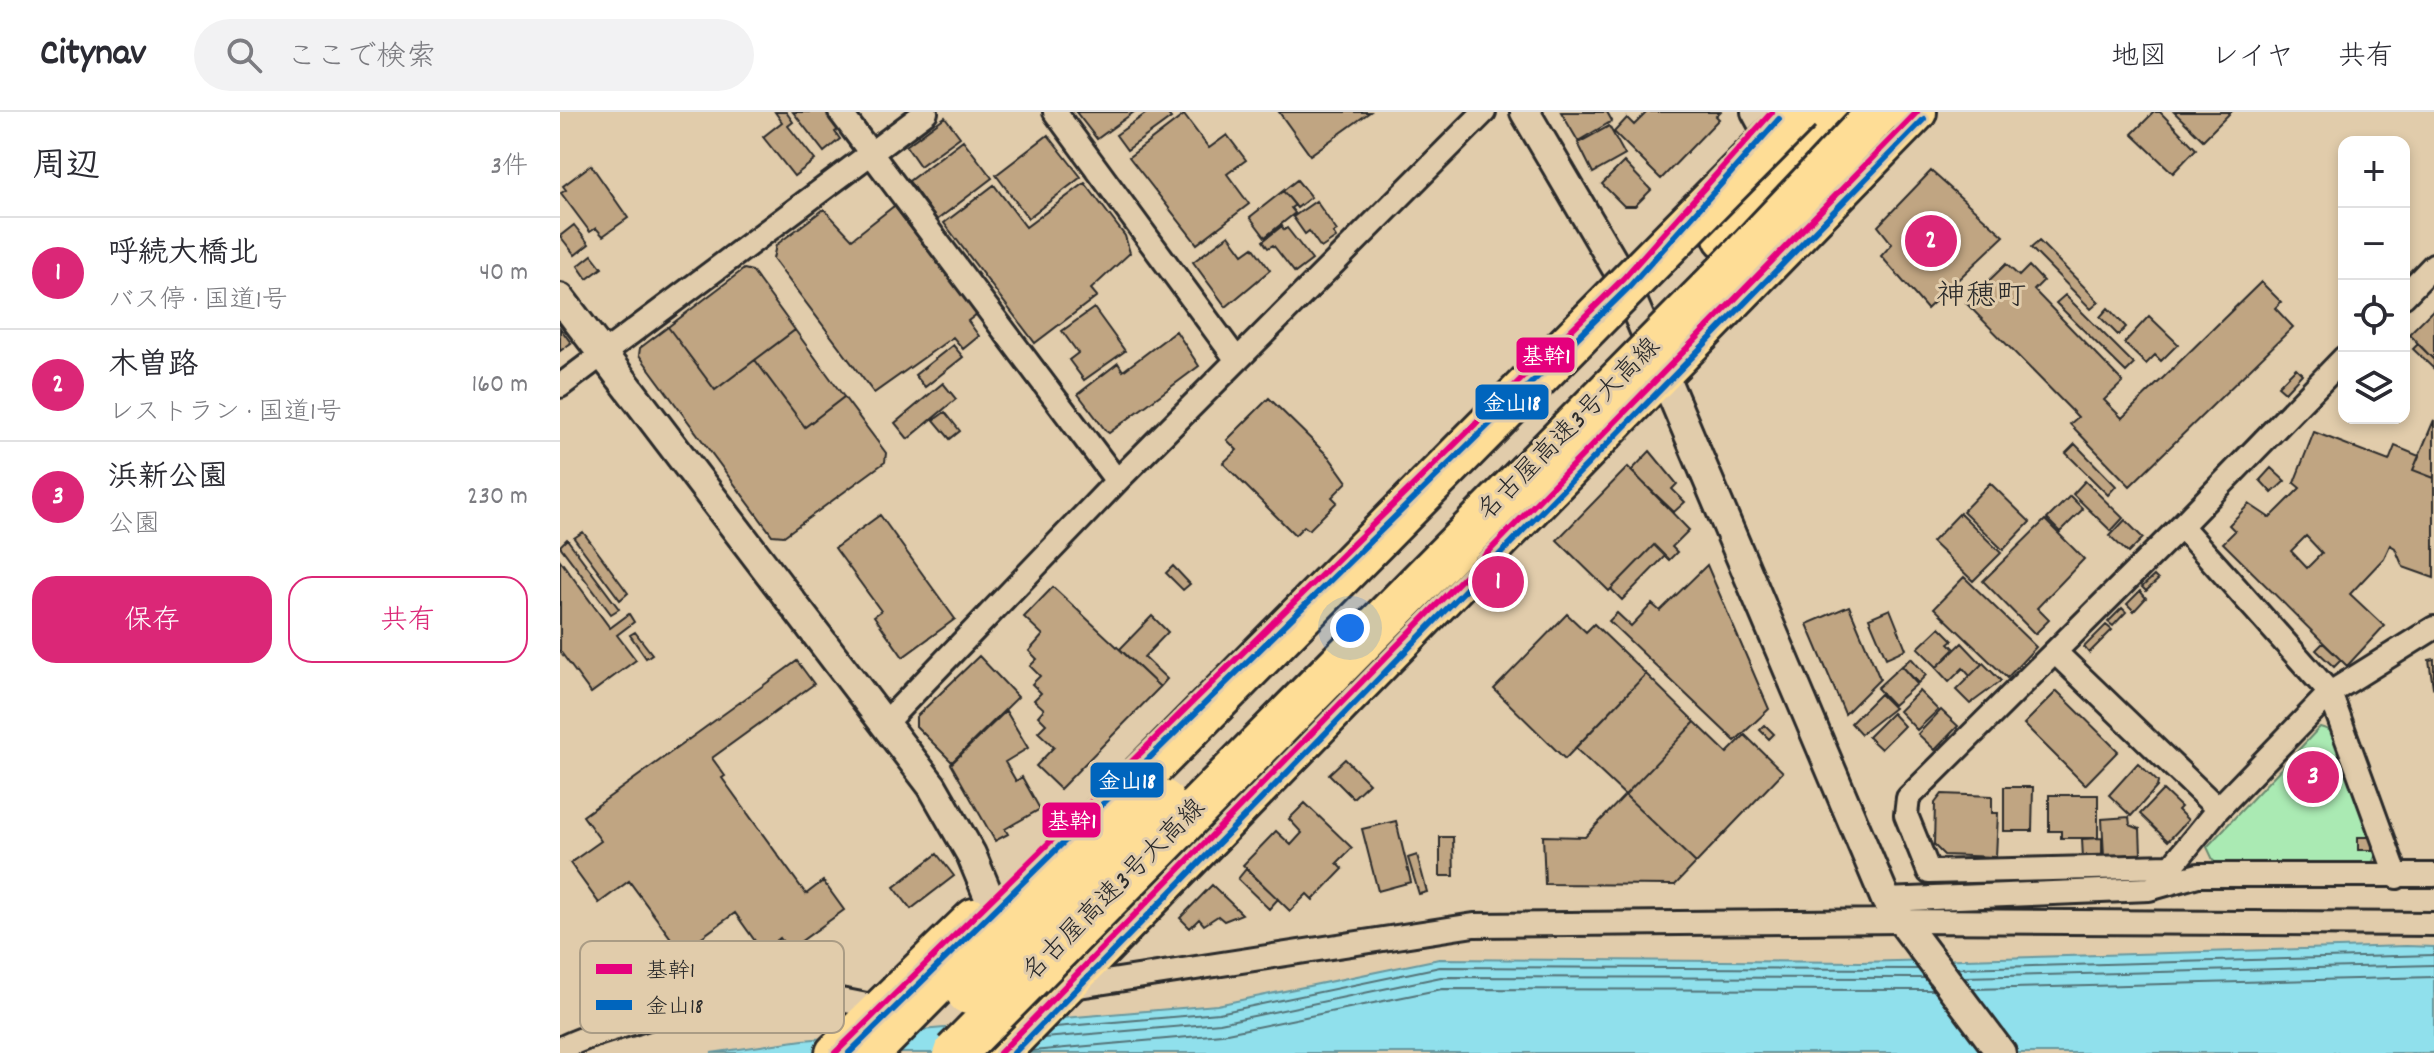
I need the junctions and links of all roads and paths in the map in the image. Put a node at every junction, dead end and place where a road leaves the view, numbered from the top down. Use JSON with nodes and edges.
{"nodes":[{"id":1,"x":840,"y":112,"type":"edge"},
{"id":2,"x":926,"y":112,"type":"edge"},
{"id":3,"x":1055,"y":112,"type":"edge"},
{"id":4,"x":1484,"y":112,"type":"edge"},
{"id":5,"x":1525,"y":112,"type":"edge"},
{"id":6,"x":1799,"y":112,"type":"edge"},
{"id":7,"x":1843,"y":112,"type":"edge"},
{"id":8,"x":1879,"y":112,"type":"edge"},
{"id":9,"x":1917,"y":112,"type":"edge"},
{"id":10,"x":1762,"y":116,"type":"edge"},
{"id":11,"x":872,"y":155,"type":"junction"},
{"id":12,"x":2434,"y":265,"type":"edge"},
{"id":13,"x":1623,"y":279,"type":"junction"},
{"id":14,"x":2410,"y":290,"type":"edge"},
{"id":15,"x":560,"y":298,"type":"edge"},
{"id":16,"x":602,"y":355,"type":"junction"},
{"id":17,"x":1237,"y":360,"type":"junction"},
{"id":18,"x":2338,"y":364,"type":"edge"},
{"id":19,"x":1665,"y":373,"type":"junction"},
{"id":20,"x":560,"y":386,"type":"edge"},
{"id":21,"x":1117,"y":481,"type":"junction"},
{"id":22,"x":2181,"y":526,"type":"junction"},
{"id":23,"x":2434,"y":628,"type":"edge"},
{"id":24,"x":2055,"y":652,"type":"junction"},
{"id":25,"x":2330,"y":693,"type":"junction"},
{"id":26,"x":886,"y":722,"type":"junction"},
{"id":27,"x":2218,"y":809,"type":"junction"},
{"id":28,"x":2170,"y":866,"type":"junction"},
{"id":29,"x":2434,"y":875,"type":"edge"},
{"id":30,"x":2397,"y":877,"type":"junction"},
{"id":31,"x":2155,"y":889,"type":"junction"},
{"id":32,"x":991,"y":902,"type":"junction"},
{"id":33,"x":1899,"y":918,"type":"junction"},
{"id":34,"x":2434,"y":924,"type":"edge"},
{"id":35,"x":1055,"y":998,"type":"junction"},
{"id":36,"x":844,"y":1010,"type":"edge"},
{"id":37,"x":606,"y":1033,"type":"edge"},
{"id":38,"x":861,"y":1035,"type":"edge"},
{"id":39,"x":560,"y":1049,"type":"edge"},
{"id":40,"x":907,"y":1053,"type":"edge"},
{"id":41,"x":955,"y":1053,"type":"edge"},
{"id":42,"x":1000,"y":1053,"type":"edge"},
{"id":43,"x":2001,"y":1053,"type":"edge"}],
"edges":[{"from":1,"to":11,"type":"street"},
{"from":2,"to":11,"type":"street"},
{"from":3,"to":17,"type":"street"},
{"from":4,"to":17,"type":"street"},
{"from":5,"to":13,"type":"street"},
{"from":6,"to":38,"type":"highway","bridge":true},
{"from":7,"to":40,"type":"highway","bridge":true},
{"from":8,"to":41,"type":"highway","name":"名古屋高速3号大高線","bridge":true},
{"from":9,"to":19,"type":"highway"},
{"from":10,"to":13,"type":"highway"},
{"from":11,"to":16,"type":"street"},
{"from":11,"to":21,"type":"street"},
{"from":12,"to":14,"type":"street"},
{"from":13,"to":19,"type":"street"},
{"from":13,"to":32,"type":"highway"},
{"from":15,"to":16,"type":"street"},
{"from":16,"to":20,"type":"street"},
{"from":16,"to":26,"type":"street"},
{"from":17,"to":21,"type":"street"},
{"from":18,"to":22,"type":"street"},
{"from":19,"to":33,"type":"street"},
{"from":19,"to":35,"type":"highway"},
{"from":21,"to":26,"type":"street"},
{"from":22,"to":24,"type":"street"},
{"from":22,"to":25,"type":"street"},
{"from":23,"to":25,"type":"street"},
{"from":24,"to":27,"type":"street"},
{"from":24,"to":28,"type":"street"},
{"from":25,"to":27,"type":"street"},
{"from":25,"to":30,"type":"street"},
{"from":26,"to":32,"type":"street"},
{"from":27,"to":28,"type":"street"},
{"from":28,"to":31,"type":"street"},
{"from":29,"to":30,"type":"street"},
{"from":30,"to":31,"type":"street"},
{"from":31,"to":33,"type":"street"},
{"from":32,"to":38,"type":"highway"},
{"from":33,"to":34,"type":"street"},
{"from":33,"to":35,"type":"street"},
{"from":33,"to":43,"type":"street"},
{"from":35,"to":42,"type":"highway"},
{"from":36,"to":38,"type":"street"},
{"from":37,"to":39,"type":"street"}]}
